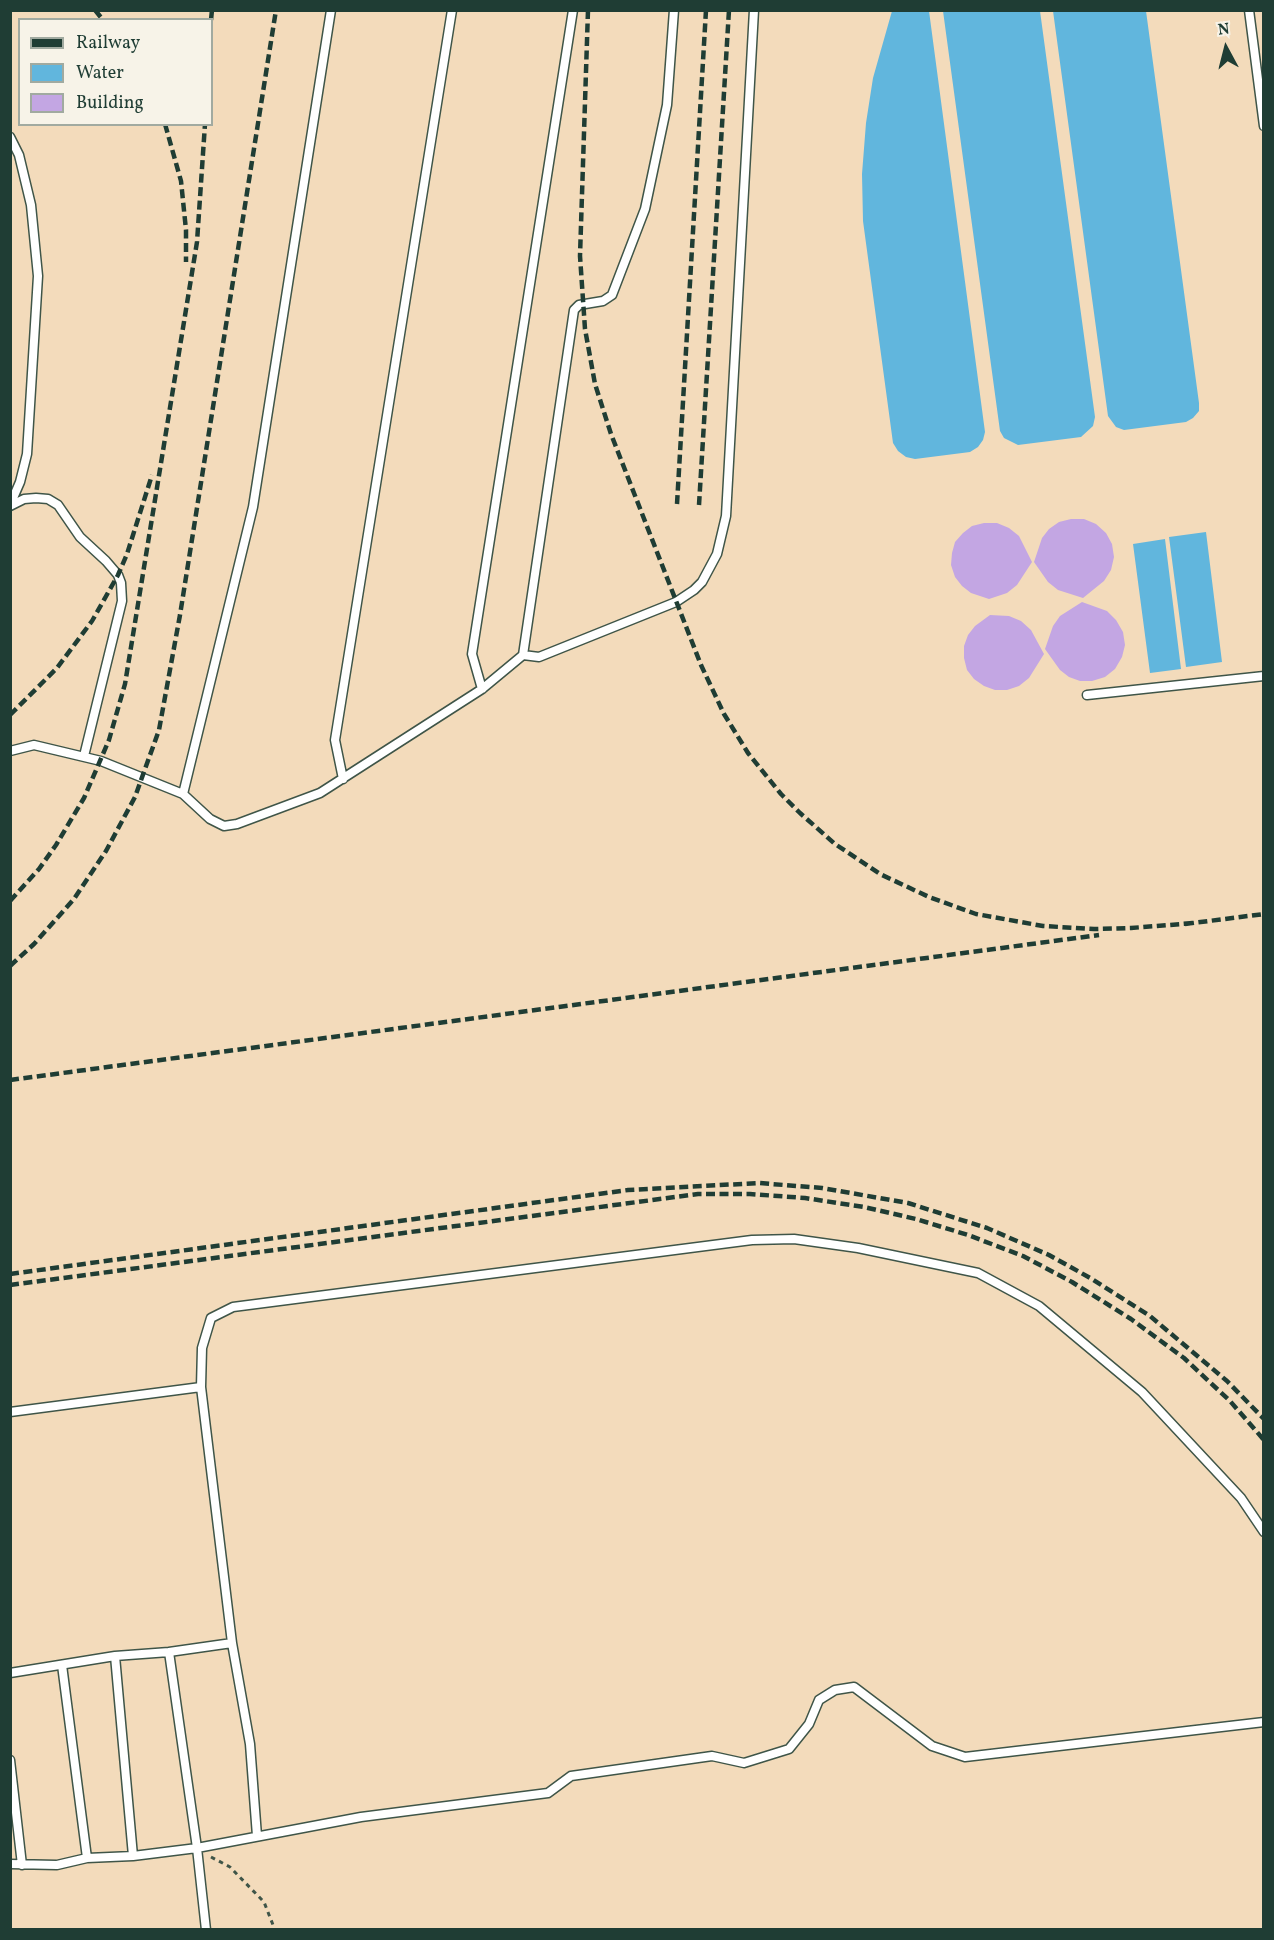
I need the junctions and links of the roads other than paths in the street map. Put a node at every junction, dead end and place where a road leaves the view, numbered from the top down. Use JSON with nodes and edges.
{"nodes":[{"id":1,"x":332,"y":10,"type":"edge"},
{"id":2,"x":452,"y":10,"type":"edge"},
{"id":3,"x":573,"y":10,"type":"edge"},
{"id":4,"x":674,"y":10,"type":"edge"},
{"id":5,"x":754,"y":10,"type":"edge"},
{"id":6,"x":1249,"y":10,"type":"edge"},
{"id":7,"x":1263,"y":126,"type":"edge"},
{"id":8,"x":10,"y":137,"type":"edge"},
{"id":9,"x":10,"y":506,"type":"edge"},
{"id":10,"x":523,"y":655,"type":"junction"},
{"id":11,"x":1263,"y":676,"type":"edge"},
{"id":12,"x":482,"y":689,"type":"junction"},
{"id":13,"x":1087,"y":695,"type":"dead end"},
{"id":14,"x":10,"y":751,"type":"edge"},
{"id":15,"x":84,"y":756,"type":"junction"},
{"id":16,"x":343,"y":779,"type":"junction"},
{"id":17,"x":183,"y":794,"type":"junction"},
{"id":18,"x":201,"y":1387,"type":"junction"},
{"id":19,"x":10,"y":1412,"type":"edge"},
{"id":20,"x":1263,"y":1532,"type":"edge"},
{"id":21,"x":232,"y":1643,"type":"junction"},
{"id":22,"x":169,"y":1652,"type":"junction"},
{"id":23,"x":115,"y":1656,"type":"junction"},
{"id":24,"x":62,"y":1665,"type":"junction"},
{"id":25,"x":10,"y":1673,"type":"edge"},
{"id":26,"x":1263,"y":1722,"type":"edge"},
{"id":27,"x":10,"y":1760,"type":"edge"},
{"id":28,"x":257,"y":1836,"type":"junction"},
{"id":29,"x":196,"y":1848,"type":"junction"},
{"id":30,"x":134,"y":1856,"type":"junction"},
{"id":31,"x":87,"y":1858,"type":"junction"},
{"id":32,"x":10,"y":1864,"type":"edge"},
{"id":33,"x":22,"y":1865,"type":"junction"},
{"id":34,"x":10,"y":1872,"type":"edge"},
{"id":35,"x":206,"y":1929,"type":"edge"}],
"edges":[{"from":1,"to":17,"type":"lane"},
{"from":2,"to":16,"type":"lane"},
{"from":3,"to":12,"type":"lane"},
{"from":4,"to":10,"type":"lane"},
{"from":5,"to":10,"type":"lane"},
{"from":6,"to":7,"type":"lane"},
{"from":8,"to":9,"type":"lane"},
{"from":9,"to":15,"type":"lane"},
{"from":10,"to":12,"type":"lane"},
{"from":11,"to":13,"type":"lane"},
{"from":12,"to":16,"type":"lane"},
{"from":14,"to":15,"type":"lane"},
{"from":15,"to":17,"type":"lane"},
{"from":16,"to":17,"type":"lane"},
{"from":18,"to":19,"type":"lane"},
{"from":18,"to":20,"type":"lane"},
{"from":18,"to":21,"type":"lane"},
{"from":21,"to":22,"type":"lane"},
{"from":21,"to":28,"type":"lane"},
{"from":22,"to":23,"type":"lane"},
{"from":22,"to":29,"type":"lane"},
{"from":23,"to":24,"type":"lane"},
{"from":23,"to":30,"type":"lane"},
{"from":24,"to":25,"type":"lane"},
{"from":24,"to":31,"type":"lane"},
{"from":26,"to":28,"type":"lane"},
{"from":27,"to":33,"type":"lane"},
{"from":28,"to":29,"type":"lane"},
{"from":29,"to":30,"type":"lane"},
{"from":29,"to":35,"type":"lane"},
{"from":30,"to":31,"type":"lane"},
{"from":31,"to":33,"type":"lane"},
{"from":32,"to":33,"type":"lane"},
{"from":33,"to":34,"type":"lane"}]}
